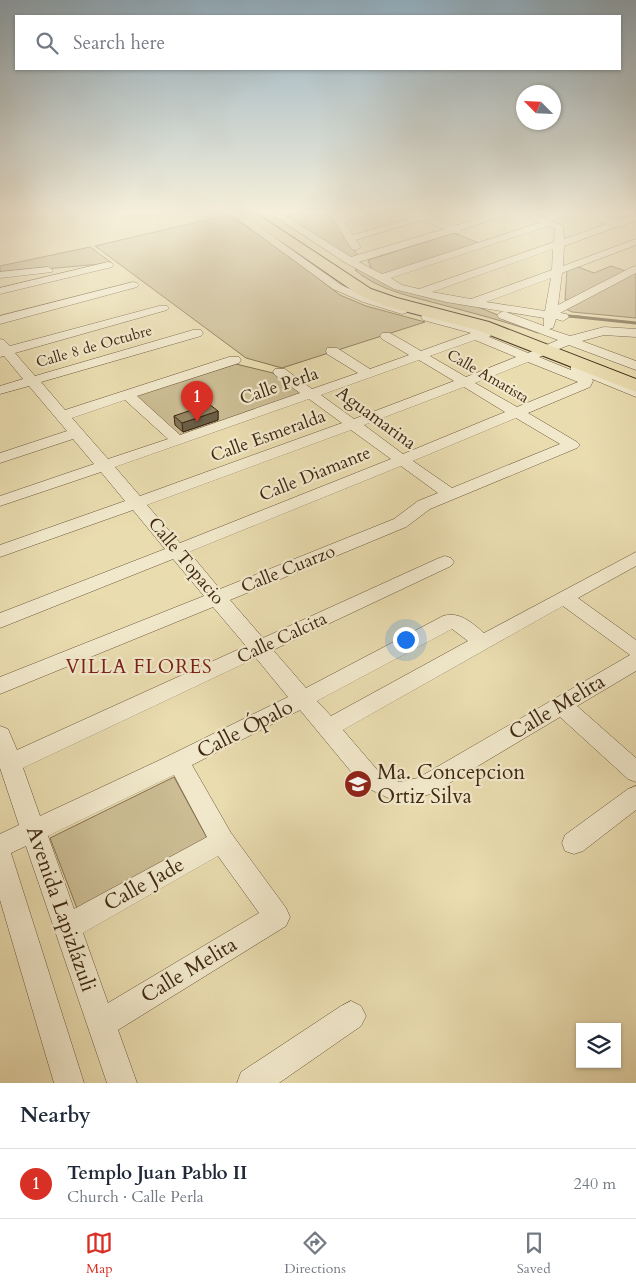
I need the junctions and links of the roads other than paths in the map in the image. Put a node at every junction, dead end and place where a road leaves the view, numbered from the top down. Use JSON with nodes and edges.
{"nodes":[{"id":1,"x":307,"y":265,"type":"edge"},
{"id":2,"x":324,"y":265,"type":"edge"},
{"id":3,"x":340,"y":265,"type":"edge"},
{"id":4,"x":356,"y":265,"type":"edge"},
{"id":5,"x":364,"y":265,"type":"edge"},
{"id":6,"x":422,"y":265,"type":"edge"},
{"id":7,"x":499,"y":265,"type":"edge"},
{"id":8,"x":557,"y":265,"type":"edge"},
{"id":9,"x":575,"y":265,"type":"edge"},
{"id":10,"x":636,"y":269,"type":"edge"},
{"id":11,"x":366,"y":270,"type":"junction"},
{"id":12,"x":557,"y":271,"type":"junction"},
{"id":13,"x":0,"y":275,"type":"edge"},
{"id":14,"x":381,"y":278,"type":"junction"},
{"id":15,"x":133,"y":285,"type":"dead end"},
{"id":16,"x":0,"y":291,"type":"edge"},
{"id":17,"x":418,"y":293,"type":"junction"},
{"id":18,"x":472,"y":303,"type":"junction"},
{"id":19,"x":163,"y":308,"type":"dead end"},
{"id":20,"x":557,"y":313,"type":"junction"},
{"id":21,"x":0,"y":320,"type":"edge"},
{"id":22,"x":197,"y":333,"type":"dead end"},
{"id":23,"x":636,"y":333,"type":"edge"},
{"id":24,"x":480,"y":334,"type":"junction"},
{"id":25,"x":386,"y":336,"type":"dead end"},
{"id":26,"x":550,"y":344,"type":"junction"},
{"id":27,"x":2,"y":349,"type":"edge"},
{"id":28,"x":332,"y":351,"type":"dead end"},
{"id":29,"x":420,"y":356,"type":"junction"},
{"id":30,"x":234,"y":360,"type":"dead end"},
{"id":31,"x":636,"y":366,"type":"edge"},
{"id":32,"x":280,"y":372,"type":"dead end"},
{"id":33,"x":369,"y":374,"type":"junction"},
{"id":34,"x":636,"y":374,"type":"edge"},
{"id":35,"x":32,"y":381,"type":"junction"},
{"id":36,"x":466,"y":382,"type":"junction"},
{"id":37,"x":636,"y":386,"type":"edge"},
{"id":38,"x":0,"y":390,"type":"edge"},
{"id":39,"x":636,"y":393,"type":"edge"},
{"id":40,"x":312,"y":394,"type":"junction"},
{"id":41,"x":128,"y":395,"type":"junction"},
{"id":42,"x":517,"y":412,"type":"junction"},
{"id":43,"x":62,"y":416,"type":"junction"},
{"id":44,"x":353,"y":424,"type":"junction"},
{"id":45,"x":77,"y":433,"type":"junction"},
{"id":46,"x":178,"y":441,"type":"junction"},
{"id":47,"x":572,"y":445,"type":"joint"},
{"id":48,"x":0,"y":458,"type":"edge"},
{"id":49,"x":402,"y":460,"type":"junction"},
{"id":50,"x":105,"y":466,"type":"junction"},
{"id":51,"x":451,"y":495,"type":"junction"},
{"id":52,"x":0,"y":501,"type":"edge"},
{"id":53,"x":136,"y":503,"type":"junction"},
{"id":54,"x":0,"y":551,"type":"edge"},
{"id":55,"x":177,"y":551,"type":"junction"},
{"id":56,"x":636,"y":558,"type":"edge"},
{"id":57,"x":445,"y":562,"type":"dead end"},
{"id":58,"x":217,"y":598,"type":"junction"},
{"id":59,"x":565,"y":598,"type":"junction"},
{"id":60,"x":0,"y":621,"type":"edge"},
{"id":61,"x":483,"y":642,"type":"junction"},
{"id":62,"x":260,"y":648,"type":"junction"},
{"id":63,"x":636,"y":650,"type":"edge"},
{"id":64,"x":636,"y":660,"type":"edge"},
{"id":65,"x":0,"y":686,"type":"edge"},
{"id":66,"x":304,"y":700,"type":"junction"},
{"id":67,"x":561,"y":705,"type":"junction"},
{"id":68,"x":328,"y":728,"type":"junction"},
{"id":69,"x":0,"y":735,"type":"edge"},
{"id":70,"x":179,"y":763,"type":"junction"},
{"id":71,"x":10,"y":764,"type":"junction"},
{"id":72,"x":636,"y":772,"type":"edge"},
{"id":73,"x":371,"y":779,"type":"joint"},
{"id":74,"x":636,"y":796,"type":"edge"},
{"id":75,"x":33,"y":831,"type":"junction"},
{"id":76,"x":222,"y":841,"type":"junction"},
{"id":77,"x":574,"y":843,"type":"dead end"},
{"id":78,"x":0,"y":846,"type":"edge"},
{"id":79,"x":0,"y":857,"type":"edge"},
{"id":80,"x":67,"y":927,"type":"junction"},
{"id":81,"x":351,"y":1016,"type":"dead end"},
{"id":82,"x":101,"y":1024,"type":"junction"},
{"id":83,"x":69,"y":1083,"type":"edge"},
{"id":84,"x":122,"y":1083,"type":"edge"},
{"id":85,"x":252,"y":1083,"type":"edge"}],
"edges":[{"from":1,"to":24,"type":"street"},
{"from":2,"to":26,"type":"highway"},
{"from":3,"to":26,"type":"highway"},
{"from":4,"to":11,"type":"street"},
{"from":5,"to":11,"type":"street"},
{"from":6,"to":14,"type":"street"},
{"from":7,"to":17,"type":"street"},
{"from":8,"to":12,"type":"street"},
{"from":9,"to":12,"type":"street"},
{"from":10,"to":20,"type":"street"},
{"from":11,"to":14,"type":"street"},
{"from":12,"to":18,"type":"street"},
{"from":12,"to":20,"type":"street"},
{"from":13,"to":16,"type":"street"},
{"from":14,"to":17,"type":"street"},
{"from":15,"to":21,"type":"street"},
{"from":17,"to":18,"type":"street"},
{"from":18,"to":20,"type":"street"},
{"from":18,"to":26,"type":"street"},
{"from":19,"to":27,"type":"street"},
{"from":20,"to":26,"type":"street"},
{"from":22,"to":35,"type":"street","name":"Calle 8 de Octubre"},
{"from":23,"to":26,"type":"street","name":"Calle Esmeralda"},
{"from":24,"to":26,"type":"street"},
{"from":24,"to":29,"type":"street","name":"Calle Perla"},
{"from":25,"to":29,"type":"street","name":"Calle Amatista"},
{"from":26,"to":31,"type":"street"},
{"from":26,"to":34,"type":"highway"},
{"from":26,"to":36,"type":"street","name":"Calle Esmeralda"},
{"from":26,"to":37,"type":"highway"},
{"from":26,"to":39,"type":"street"},
{"from":26,"to":42,"type":"street","name":"Calle Diamante"},
{"from":27,"to":35,"type":"street","name":"Calle Topacio"},
{"from":28,"to":33,"type":"street"},
{"from":29,"to":33,"type":"street","name":"Calle Perla"},
{"from":29,"to":36,"type":"street","name":"Calle Amatista"},
{"from":30,"to":41,"type":"street"},
{"from":32,"to":40,"type":"street","name":"Aguamarina"},
{"from":33,"to":40,"type":"street","name":"Calle Perla"},
{"from":35,"to":38,"type":"street","name":"Calle 8 de Octubre"},
{"from":35,"to":43,"type":"street","name":"Calle Topacio"},
{"from":36,"to":42,"type":"street","name":"Calle Amatista"},
{"from":36,"to":44,"type":"street","name":"Calle Esmeralda"},
{"from":40,"to":44,"type":"street","name":"Aguamarina"},
{"from":40,"to":46,"type":"street","name":"Calle Perla"},
{"from":41,"to":43,"type":"street"},
{"from":41,"to":46,"type":"street"},
{"from":42,"to":47,"type":"street","name":"Calle Amatista"},
{"from":42,"to":49,"type":"street","name":"Calle Diamante"},
{"from":43,"to":45,"type":"street","name":"Calle Topacio"},
{"from":44,"to":49,"type":"street","name":"Aguamarina"},
{"from":44,"to":53,"type":"street","name":"Calle Esmeralda"},
{"from":45,"to":48,"type":"street"},
{"from":45,"to":50,"type":"street","name":"Calle Topacio"},
{"from":46,"to":50,"type":"street","name":"Calle Perla"},
{"from":47,"to":51,"type":"street","name":"Calle Cuarzo"},
{"from":49,"to":51,"type":"street","name":"Aguamarina"},
{"from":49,"to":55,"type":"street","name":"Calle Diamante"},
{"from":50,"to":52,"type":"street","name":"Calle Perla"},
{"from":50,"to":53,"type":"street","name":"Calle Topacio"},
{"from":51,"to":58,"type":"street","name":"Calle Cuarzo"},
{"from":53,"to":54,"type":"street","name":"Calle Esmeralda"},
{"from":53,"to":55,"type":"street","name":"Calle Topacio"},
{"from":55,"to":58,"type":"street","name":"Calle Topacio"},
{"from":55,"to":60,"type":"street","name":"Calle Diamante"},
{"from":56,"to":59,"type":"street"},
{"from":57,"to":62,"type":"street","name":"Calle Calcita"},
{"from":58,"to":62,"type":"street","name":"Calle Topacio"},
{"from":58,"to":65,"type":"street","name":"Calle Cuarzo"},
{"from":59,"to":61,"type":"street"},
{"from":59,"to":63,"type":"street"},
{"from":61,"to":66,"type":"street","name":"Calle Ópalo"},
{"from":61,"to":68,"type":"street"},
{"from":62,"to":66,"type":"street","name":"Calle Topacio"},
{"from":62,"to":71,"type":"street","name":"Calle Calcita"},
{"from":64,"to":67,"type":"street","name":"Calle Melita"},
{"from":66,"to":68,"type":"street","name":"Calle Topacio"},
{"from":66,"to":70,"type":"street","name":"Calle Ópalo"},
{"from":67,"to":72,"type":"street"},
{"from":67,"to":73,"type":"street","name":"Calle Melita"},
{"from":68,"to":73,"type":"street","name":"Calle Topacio"},
{"from":69,"to":71,"type":"street","name":"Avenida Lapizlázuli"},
{"from":70,"to":75,"type":"street","name":"Calle Ópalo"},
{"from":70,"to":76,"type":"street"},
{"from":71,"to":75,"type":"street","name":"Avenida Lapizlázuli"},
{"from":74,"to":77,"type":"street"},
{"from":75,"to":78,"type":"street","name":"Calle Ópalo"},
{"from":75,"to":80,"type":"street","name":"Avenida Lapizlázuli"},
{"from":76,"to":80,"type":"street","name":"Calle Jade"},
{"from":76,"to":82,"type":"street","name":"Calle Melita"},
{"from":79,"to":83,"type":"street"},
{"from":80,"to":82,"type":"street","name":"Avenida Lapizlázuli"},
{"from":81,"to":85,"type":"street"},
{"from":82,"to":84,"type":"street","name":"Avenida Lapizlázuli"}]}
